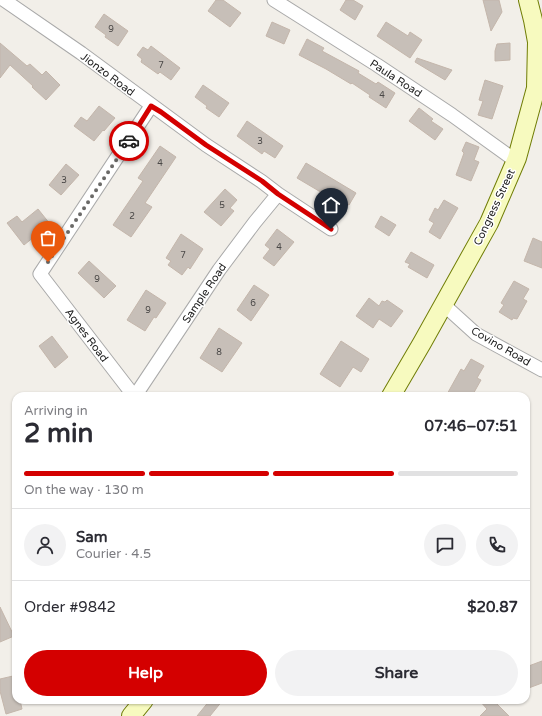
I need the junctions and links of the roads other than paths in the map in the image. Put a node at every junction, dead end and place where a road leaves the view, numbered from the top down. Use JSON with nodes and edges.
{"nodes":[{"id":1,"x":4,"y":0,"type":"edge"},
{"id":2,"x":274,"y":0,"type":"edge"},
{"id":3,"x":528,"y":0,"type":"edge"},
{"id":4,"x":151,"y":106,"type":"junction"},
{"id":5,"x":516,"y":161,"type":"junction"},
{"id":6,"x":278,"y":194,"type":"junction"},
{"id":7,"x":331,"y":229,"type":"dead end"},
{"id":8,"x":444,"y":304,"type":"junction"},
{"id":9,"x":542,"y":370,"type":"edge"},
{"id":10,"x":131,"y":392,"type":"edge"},
{"id":11,"x":137,"y":392,"type":"edge"},
{"id":12,"x":393,"y":392,"type":"edge"},
{"id":13,"x":141,"y":704,"type":"edge"},
{"id":14,"x":131,"y":716,"type":"edge"}],
"edges":[{"from":1,"to":4,"type":"street","name":"Jionzo Road"},
{"from":2,"to":5,"type":"street","name":"Paula Road"},
{"from":3,"to":5,"type":"main road","name":"Congress Street"},
{"from":4,"to":6,"type":"street","name":"Jionzo Road"},
{"from":4,"to":10,"type":"street","name":"Agnes Road"},
{"from":5,"to":8,"type":"main road","name":"Congress Street"},
{"from":6,"to":7,"type":"street","name":"Jionzo Road"},
{"from":6,"to":11,"type":"street","name":"Sample Road"},
{"from":8,"to":9,"type":"street","name":"Covino Road"},
{"from":8,"to":12,"type":"main road","name":"Congress Street"},
{"from":13,"to":14,"type":"main road"}]}
